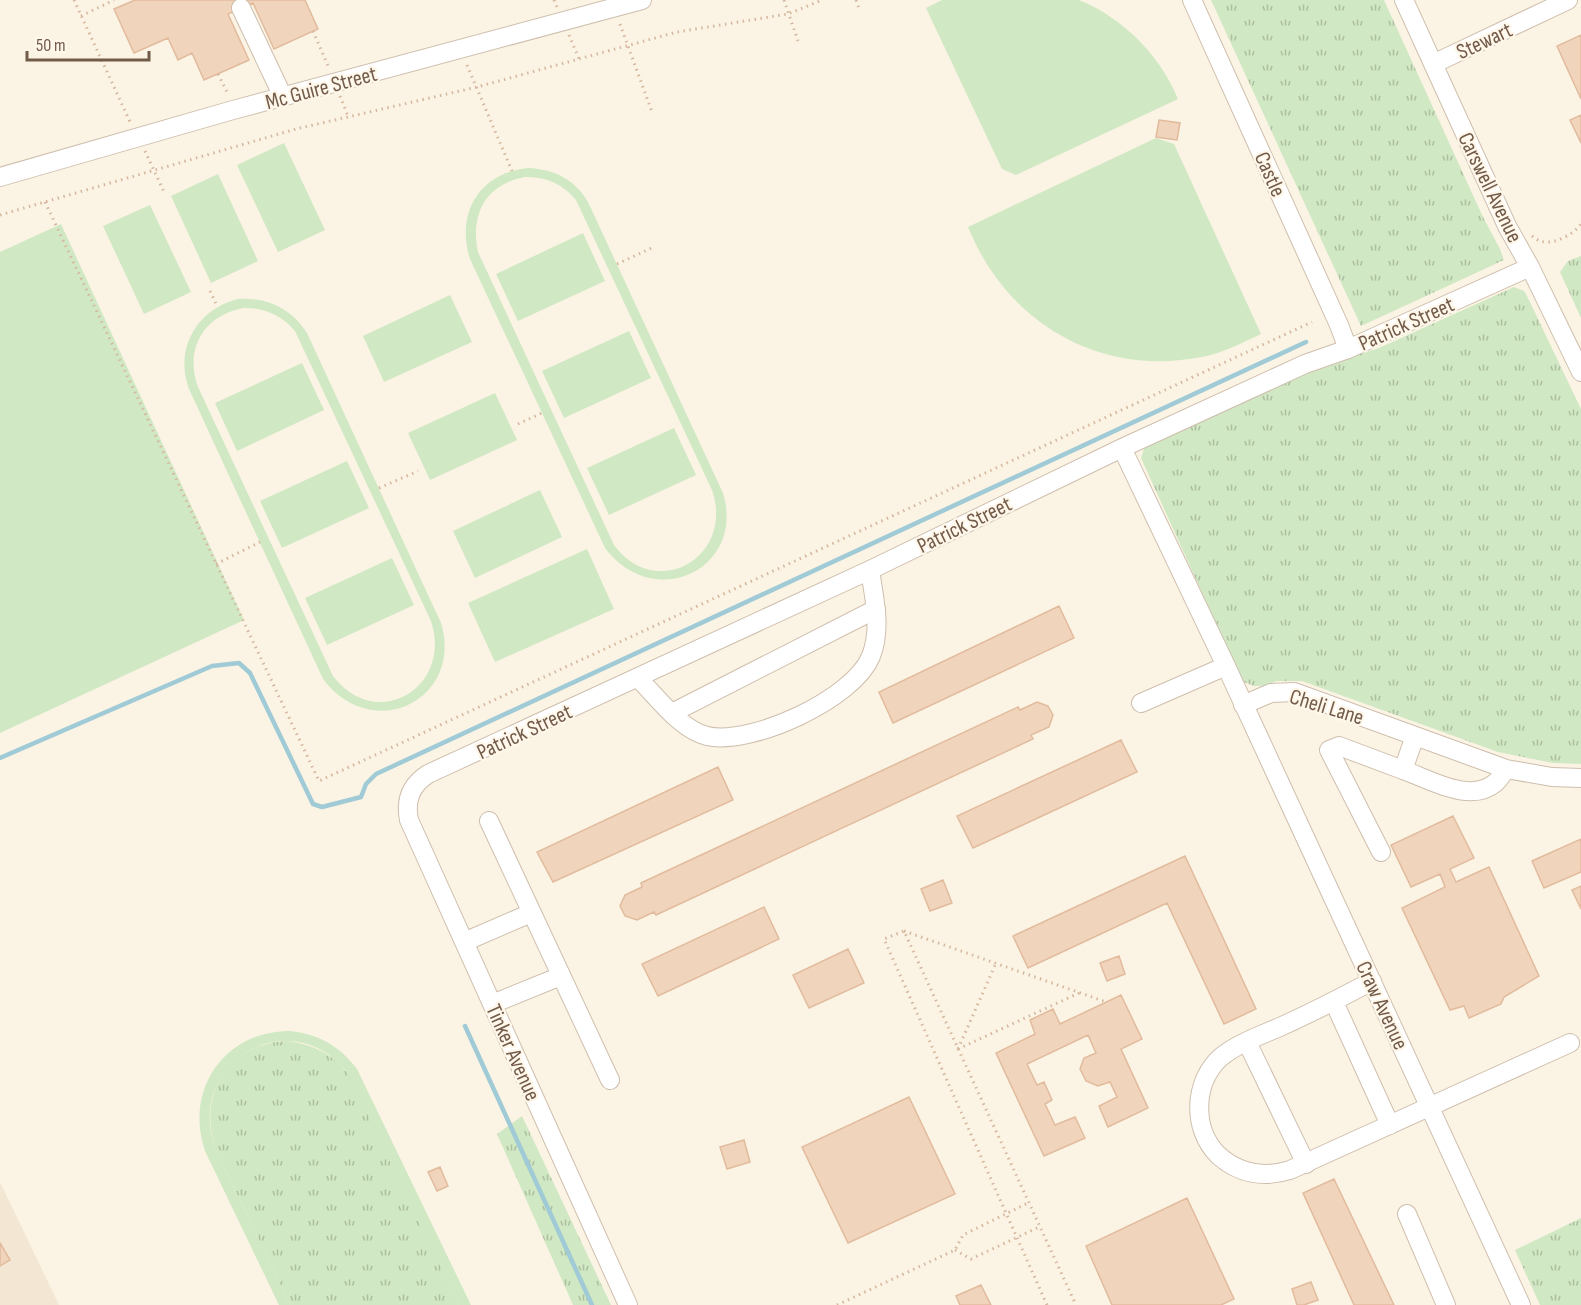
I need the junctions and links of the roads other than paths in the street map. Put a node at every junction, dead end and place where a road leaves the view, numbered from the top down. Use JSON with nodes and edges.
{"nodes":[{"id":1,"x":642,"y":0,"type":"edge"},
{"id":2,"x":1192,"y":0,"type":"edge"},
{"id":3,"x":1404,"y":0,"type":"edge"},
{"id":4,"x":1568,"y":0,"type":"edge"},
{"id":5,"x":611,"y":4,"type":"edge"},
{"id":6,"x":241,"y":8,"type":"dead end"},
{"id":7,"x":1433,"y":64,"type":"junction"},
{"id":8,"x":283,"y":97,"type":"junction"},
{"id":9,"x":0,"y":177,"type":"edge"},
{"id":10,"x":1530,"y":267,"type":"junction"},
{"id":11,"x":1348,"y":349,"type":"junction"},
{"id":12,"x":1581,"y":372,"type":"edge"},
{"id":13,"x":1122,"y":448,"type":"junction"},
{"id":14,"x":870,"y":570,"type":"junction"},
{"id":15,"x":876,"y":609,"type":"junction"},
{"id":16,"x":1226,"y":666,"type":"junction"},
{"id":17,"x":638,"y":678,"type":"junction"},
{"id":18,"x":1141,"y":704,"type":"dead end"},
{"id":19,"x":1243,"y":705,"type":"junction"},
{"id":20,"x":672,"y":713,"type":"junction"},
{"id":21,"x":1415,"y":736,"type":"junction"},
{"id":22,"x":1506,"y":769,"type":"junction"},
{"id":23,"x":1403,"y":770,"type":"junction"},
{"id":24,"x":1581,"y":778,"type":"edge"},
{"id":25,"x":408,"y":797,"type":"joint"},
{"id":26,"x":489,"y":821,"type":"dead end"},
{"id":27,"x":1381,"y":852,"type":"dead end"},
{"id":28,"x":531,"y":913,"type":"junction"},
{"id":29,"x":464,"y":942,"type":"junction"},
{"id":30,"x":561,"y":976,"type":"junction"},
{"id":31,"x":1372,"y":981,"type":"junction"},
{"id":32,"x":1334,"y":1002,"type":"junction"},
{"id":33,"x":492,"y":1004,"type":"junction"},
{"id":34,"x":1247,"y":1042,"type":"junction"},
{"id":35,"x":1570,"y":1043,"type":"dead end"},
{"id":36,"x":610,"y":1080,"type":"dead end"},
{"id":37,"x":1430,"y":1107,"type":"junction"},
{"id":38,"x":1390,"y":1125,"type":"junction"},
{"id":39,"x":1306,"y":1164,"type":"junction"},
{"id":40,"x":1407,"y":1214,"type":"dead end"},
{"id":41,"x":628,"y":1305,"type":"edge"},
{"id":42,"x":1446,"y":1305,"type":"edge"},
{"id":43,"x":1521,"y":1305,"type":"edge"}],
"edges":[{"from":1,"to":5,"type":"street","name":"Mc Guire Street"},
{"from":2,"to":11,"type":"street","name":"Castle"},
{"from":3,"to":7,"type":"street","name":"Carswell Avenue"},
{"from":4,"to":7,"type":"street","name":"Stewart"},
{"from":5,"to":8,"type":"street","name":"Mc Guire Street"},
{"from":6,"to":8,"type":"street"},
{"from":7,"to":10,"type":"street","name":"Carswell Avenue"},
{"from":8,"to":9,"type":"street","name":"Mc Guire Street"},
{"from":10,"to":11,"type":"street","name":"Patrick Street"},
{"from":10,"to":12,"type":"street","name":"Carswell Avenue"},
{"from":11,"to":13,"type":"street","name":"Patrick Street"},
{"from":13,"to":14,"type":"street","name":"Patrick Street"},
{"from":13,"to":16,"type":"street"},
{"from":14,"to":15,"type":"street"},
{"from":14,"to":17,"type":"street","name":"Patrick Street"},
{"from":15,"to":20,"type":"street"},
{"from":15,"to":20,"type":"street"},
{"from":16,"to":18,"type":"street"},
{"from":16,"to":19,"type":"street"},
{"from":17,"to":20,"type":"street"},
{"from":17,"to":25,"type":"street","name":"Patrick Street"},
{"from":19,"to":21,"type":"street","name":"Cheli Lane"},
{"from":19,"to":31,"type":"street","name":"Craw Avenue"},
{"from":21,"to":22,"type":"street","name":"Cheli Lane"},
{"from":21,"to":23,"type":"street"},
{"from":22,"to":23,"type":"street"},
{"from":22,"to":24,"type":"street","name":"Cheli Lane"},
{"from":23,"to":27,"type":"street"},
{"from":25,"to":29,"type":"street","name":"Tinker Avenue"},
{"from":26,"to":28,"type":"street"},
{"from":28,"to":29,"type":"street"},
{"from":28,"to":30,"type":"street"},
{"from":29,"to":33,"type":"street","name":"Tinker Avenue"},
{"from":30,"to":33,"type":"street"},
{"from":30,"to":36,"type":"street"},
{"from":31,"to":32,"type":"street"},
{"from":31,"to":37,"type":"street","name":"Craw Avenue"},
{"from":32,"to":34,"type":"street"},
{"from":32,"to":38,"type":"street"},
{"from":33,"to":41,"type":"street","name":"Tinker Avenue"},
{"from":34,"to":39,"type":"street"},
{"from":34,"to":39,"type":"street"},
{"from":35,"to":37,"type":"street"},
{"from":37,"to":38,"type":"street"},
{"from":37,"to":43,"type":"street","name":"Craw Avenue"},
{"from":38,"to":39,"type":"street"},
{"from":40,"to":42,"type":"street"}]}
